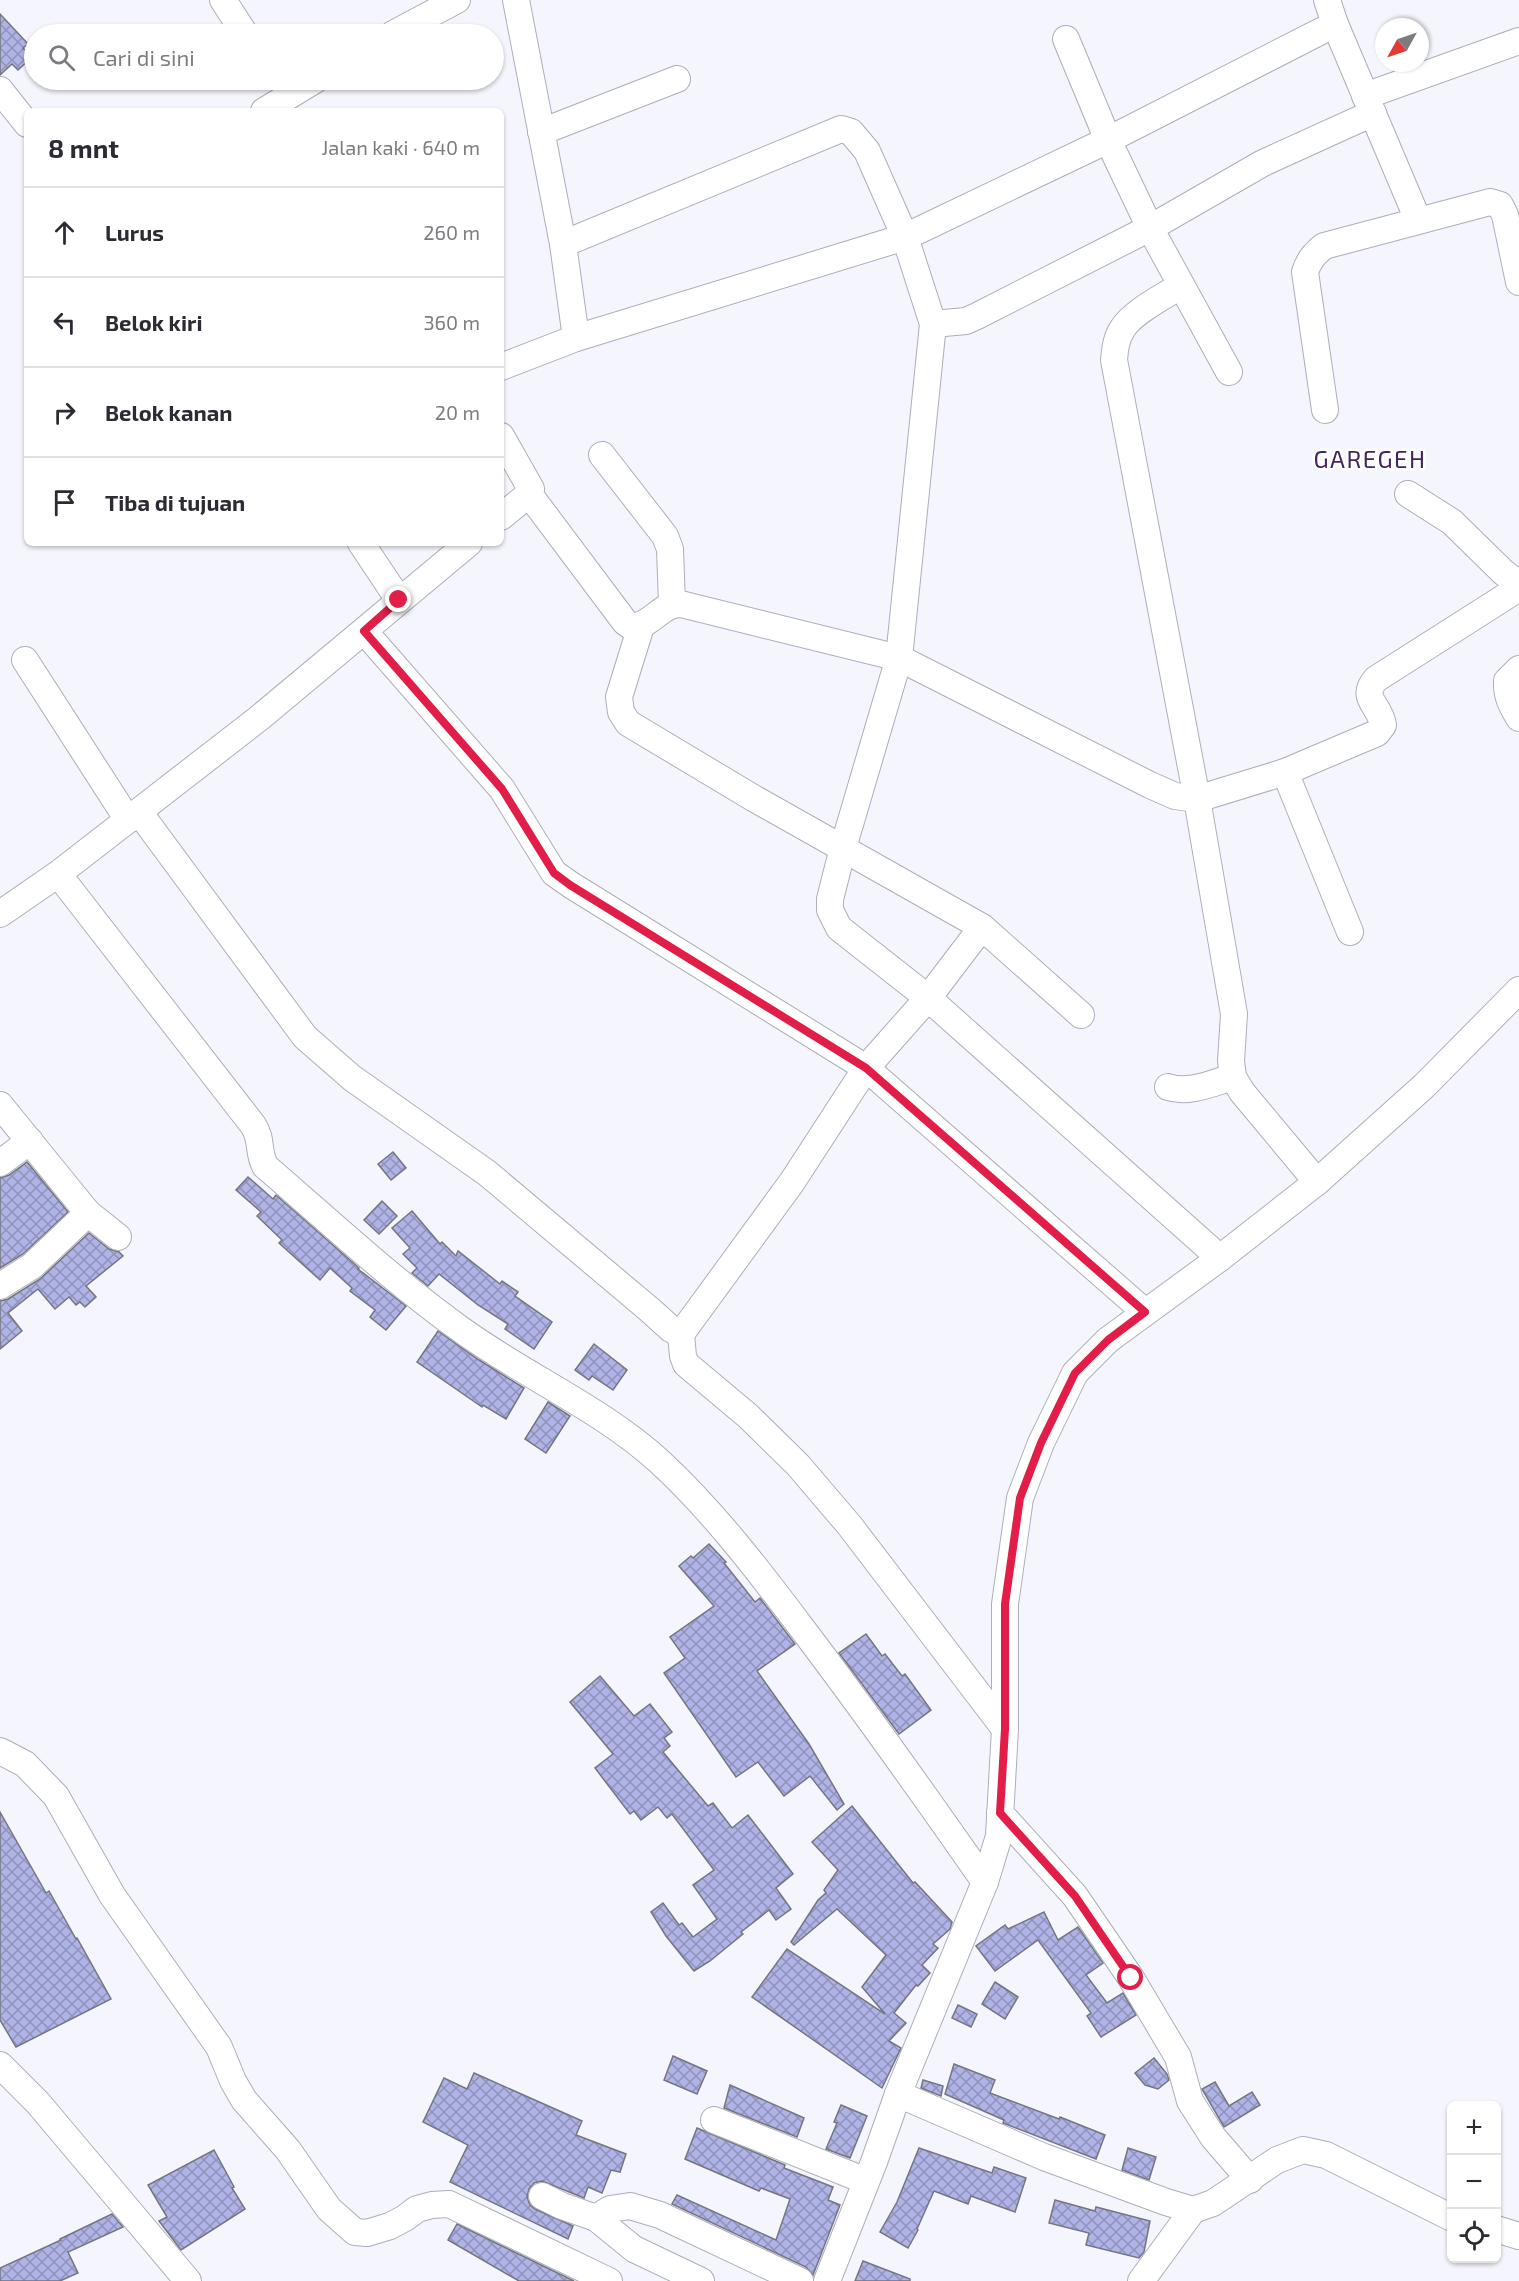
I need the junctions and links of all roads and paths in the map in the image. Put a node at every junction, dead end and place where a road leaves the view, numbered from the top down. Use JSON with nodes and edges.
{"nodes":[{"id":1,"x":223,"y":0,"type":"edge"},
{"id":2,"x":458,"y":0,"type":"edge"},
{"id":3,"x":516,"y":0,"type":"edge"},
{"id":4,"x":1331,"y":12,"type":"edge"},
{"id":5,"x":239,"y":24,"type":"edge"},
{"id":6,"x":412,"y":24,"type":"edge"},
{"id":7,"x":1066,"y":39,"type":"dead end"},
{"id":8,"x":1519,"y":41,"type":"edge"},
{"id":9,"x":677,"y":79,"type":"dead end"},
{"id":10,"x":0,"y":90,"type":"edge"},
{"id":11,"x":289,"y":90,"type":"edge"},
{"id":12,"x":274,"y":96,"type":"edge"},
{"id":13,"x":1369,"y":105,"type":"junction"},
{"id":14,"x":24,"y":120,"type":"edge"},
{"id":15,"x":541,"y":132,"type":"junction"},
{"id":16,"x":1108,"y":140,"type":"junction"},
{"id":17,"x":1418,"y":220,"type":"junction"},
{"id":18,"x":1149,"y":228,"type":"junction"},
{"id":19,"x":905,"y":237,"type":"junction"},
{"id":20,"x":563,"y":244,"type":"junction"},
{"id":21,"x":1519,"y":282,"type":"edge"},
{"id":22,"x":1180,"y":286,"type":"junction"},
{"id":23,"x":933,"y":324,"type":"junction"},
{"id":24,"x":576,"y":338,"type":"junction"},
{"id":25,"x":504,"y":366,"type":"edge"},
{"id":26,"x":1229,"y":372,"type":"dead end"},
{"id":27,"x":1325,"y":410,"type":"dead end"},
{"id":28,"x":504,"y":441,"type":"edge"},
{"id":29,"x":602,"y":455,"type":"dead end"},
{"id":30,"x":529,"y":494,"type":"junction"},
{"id":31,"x":1408,"y":494,"type":"dead end"},
{"id":32,"x":504,"y":515,"type":"edge"},
{"id":33,"x":363,"y":546,"type":"edge"},
{"id":34,"x":465,"y":546,"type":"edge"},
{"id":35,"x":1519,"y":586,"type":"edge"},
{"id":36,"x":399,"y":600,"type":"junction"},
{"id":37,"x":672,"y":604,"type":"junction"},
{"id":38,"x":642,"y":626,"type":"junction"},
{"id":39,"x":364,"y":631,"type":"junction"},
{"id":40,"x":899,"y":658,"type":"junction"},
{"id":41,"x":25,"y":660,"type":"dead end"},
{"id":42,"x":1519,"y":669,"type":"edge"},
{"id":43,"x":1519,"y":718,"type":"edge"},
{"id":44,"x":1285,"y":772,"type":"junction"},
{"id":45,"x":1197,"y":799,"type":"junction"},
{"id":46,"x":133,"y":816,"type":"junction"},
{"id":47,"x":843,"y":848,"type":"junction"},
{"id":48,"x":58,"y":874,"type":"junction"},
{"id":49,"x":0,"y":914,"type":"edge"},
{"id":50,"x":982,"y":927,"type":"junction"},
{"id":51,"x":1350,"y":933,"type":"dead end"},
{"id":52,"x":1519,"y":990,"type":"edge"},
{"id":53,"x":928,"y":998,"type":"junction"},
{"id":54,"x":1081,"y":1015,"type":"dead end"},
{"id":55,"x":866,"y":1068,"type":"junction"},
{"id":56,"x":1233,"y":1077,"type":"junction"},
{"id":57,"x":1168,"y":1086,"type":"dead end"},
{"id":58,"x":0,"y":1105,"type":"edge"},
{"id":59,"x":30,"y":1141,"type":"junction"},
{"id":60,"x":0,"y":1163,"type":"edge"},
{"id":61,"x":1317,"y":1182,"type":"junction"},
{"id":62,"x":88,"y":1213,"type":"junction"},
{"id":63,"x":118,"y":1237,"type":"dead end"},
{"id":64,"x":1220,"y":1258,"type":"junction"},
{"id":65,"x":0,"y":1286,"type":"edge"},
{"id":66,"x":1145,"y":1312,"type":"junction"},
{"id":67,"x":681,"y":1334,"type":"junction"},
{"id":68,"x":1005,"y":1729,"type":"junction"},
{"id":69,"x":0,"y":1751,"type":"edge"},
{"id":70,"x":1000,"y":1813,"type":"junction"},
{"id":71,"x":985,"y":1882,"type":"junction"},
{"id":72,"x":0,"y":2065,"type":"edge"},
{"id":73,"x":898,"y":2094,"type":"junction"},
{"id":74,"x":714,"y":2120,"type":"dead end"},
{"id":75,"x":1250,"y":2180,"type":"junction"},
{"id":76,"x":866,"y":2181,"type":"junction"},
{"id":77,"x":542,"y":2196,"type":"dead end"},
{"id":78,"x":1193,"y":2210,"type":"junction"},
{"id":79,"x":1447,"y":2216,"type":"edge"},
{"id":80,"x":596,"y":2218,"type":"junction"},
{"id":81,"x":1501,"y":2230,"type":"edge"},
{"id":82,"x":1519,"y":2236,"type":"edge"},
{"id":83,"x":1161,"y":2271,"type":"edge"},
{"id":84,"x":188,"y":2281,"type":"edge"},
{"id":85,"x":609,"y":2281,"type":"edge"},
{"id":86,"x":701,"y":2281,"type":"edge"},
{"id":87,"x":800,"y":2281,"type":"edge"},
{"id":88,"x":827,"y":2281,"type":"edge"},
{"id":89,"x":1141,"y":2281,"type":"edge"}],
"edges":[{"from":1,"to":5,"type":"street"},
{"from":2,"to":6,"type":"street"},
{"from":3,"to":15,"type":"street"},
{"from":4,"to":13,"type":"street"},
{"from":4,"to":16,"type":"street"},
{"from":7,"to":16,"type":"street"},
{"from":8,"to":13,"type":"street"},
{"from":9,"to":15,"type":"street"},
{"from":10,"to":14,"type":"street"},
{"from":11,"to":12,"type":"street"},
{"from":13,"to":17,"type":"street"},
{"from":13,"to":18,"type":"street"},
{"from":15,"to":20,"type":"street"},
{"from":16,"to":18,"type":"street"},
{"from":16,"to":19,"type":"street"},
{"from":17,"to":21,"type":"street"},
{"from":17,"to":27,"type":"street"},
{"from":18,"to":22,"type":"street"},
{"from":18,"to":23,"type":"street"},
{"from":19,"to":20,"type":"street"},
{"from":19,"to":23,"type":"street"},
{"from":19,"to":24,"type":"street"},
{"from":20,"to":24,"type":"street"},
{"from":22,"to":26,"type":"street"},
{"from":22,"to":45,"type":"street"},
{"from":23,"to":40,"type":"street"},
{"from":24,"to":25,"type":"street"},
{"from":28,"to":30,"type":"street"},
{"from":29,"to":37,"type":"street"},
{"from":30,"to":32,"type":"street"},
{"from":30,"to":38,"type":"street"},
{"from":31,"to":35,"type":"street"},
{"from":33,"to":36,"type":"street"},
{"from":34,"to":36,"type":"street"},
{"from":35,"to":44,"type":"street"},
{"from":36,"to":39,"type":"street"},
{"from":37,"to":38,"type":"street"},
{"from":37,"to":40,"type":"street"},
{"from":38,"to":47,"type":"street"},
{"from":39,"to":46,"type":"street"},
{"from":39,"to":55,"type":"street"},
{"from":40,"to":45,"type":"street"},
{"from":40,"to":47,"type":"street"},
{"from":41,"to":46,"type":"street"},
{"from":42,"to":43,"type":"street"},
{"from":44,"to":45,"type":"street"},
{"from":44,"to":51,"type":"street"},
{"from":45,"to":56,"type":"street"},
{"from":46,"to":48,"type":"street"},
{"from":46,"to":67,"type":"street"},
{"from":47,"to":50,"type":"street"},
{"from":47,"to":53,"type":"street"},
{"from":48,"to":49,"type":"street"},
{"from":48,"to":71,"type":"street"},
{"from":50,"to":53,"type":"street"},
{"from":50,"to":54,"type":"street"},
{"from":52,"to":61,"type":"street"},
{"from":53,"to":55,"type":"street"},
{"from":53,"to":64,"type":"street"},
{"from":55,"to":66,"type":"street"},
{"from":55,"to":67,"type":"street"},
{"from":56,"to":57,"type":"street"},
{"from":56,"to":61,"type":"street"},
{"from":58,"to":59,"type":"street"},
{"from":59,"to":60,"type":"street"},
{"from":59,"to":62,"type":"street"},
{"from":61,"to":64,"type":"street"},
{"from":62,"to":63,"type":"street"},
{"from":62,"to":65,"type":"street"},
{"from":64,"to":66,"type":"street"},
{"from":66,"to":68,"type":"street"},
{"from":67,"to":68,"type":"street"},
{"from":68,"to":70,"type":"street"},
{"from":69,"to":85,"type":"street"},
{"from":70,"to":71,"type":"street"},
{"from":70,"to":75,"type":"street"},
{"from":71,"to":73,"type":"street"},
{"from":72,"to":84,"type":"street"},
{"from":73,"to":76,"type":"street"},
{"from":73,"to":78,"type":"street"},
{"from":74,"to":76,"type":"street"},
{"from":75,"to":78,"type":"street"},
{"from":75,"to":79,"type":"street"},
{"from":76,"to":88,"type":"street"},
{"from":77,"to":80,"type":"street"},
{"from":78,"to":83,"type":"street"},
{"from":80,"to":86,"type":"street"},
{"from":80,"to":87,"type":"street"},
{"from":81,"to":82,"type":"street"},
{"from":83,"to":89,"type":"street"}]}
